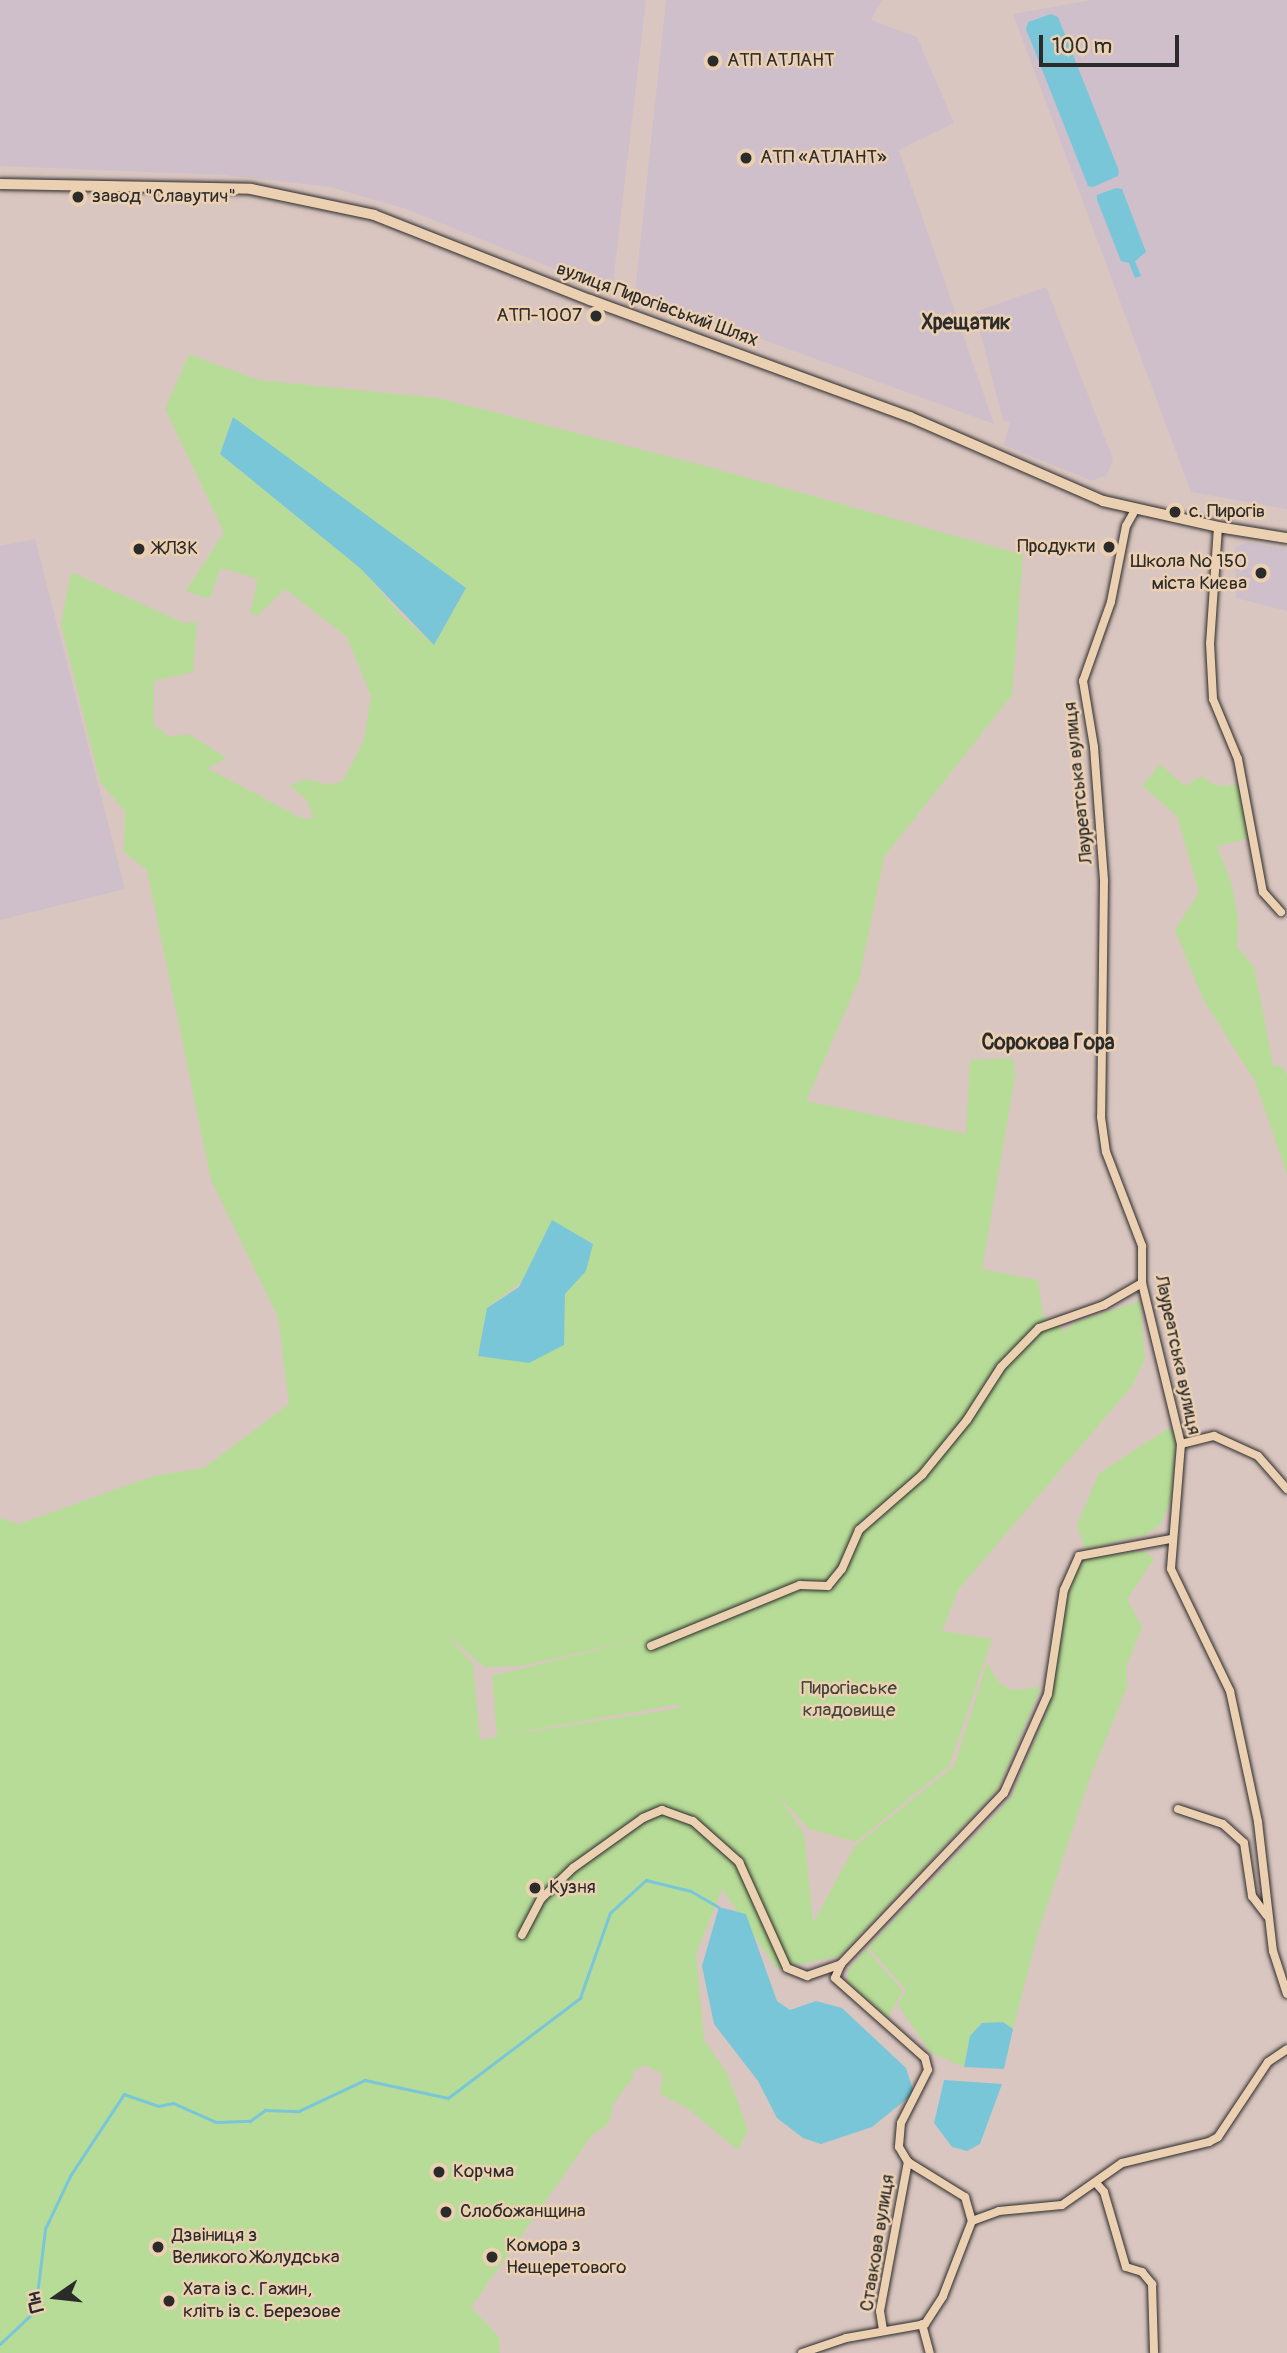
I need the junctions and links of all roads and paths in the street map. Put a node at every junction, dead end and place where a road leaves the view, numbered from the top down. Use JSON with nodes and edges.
{"nodes":[{"id":1,"x":0,"y":184,"type":"edge"},
{"id":2,"x":1135,"y":510,"type":"junction"},
{"id":3,"x":1218,"y":527,"type":"junction"},
{"id":4,"x":1287,"y":538,"type":"edge"},
{"id":5,"x":1281,"y":912,"type":"dead end"},
{"id":6,"x":1142,"y":1283,"type":"junction"},
{"id":7,"x":1181,"y":1444,"type":"junction"},
{"id":8,"x":1287,"y":1489,"type":"edge"},
{"id":9,"x":1171,"y":1539,"type":"junction"},
{"id":10,"x":651,"y":1646,"type":"dead end"},
{"id":11,"x":1178,"y":1809,"type":"dead end"},
{"id":12,"x":1267,"y":1916,"type":"junction"},
{"id":13,"x":522,"y":1935,"type":"dead end"},
{"id":14,"x":841,"y":1964,"type":"junction"},
{"id":15,"x":821,"y":1972,"type":"junction"},
{"id":16,"x":835,"y":1978,"type":"junction"},
{"id":17,"x":1287,"y":1994,"type":"edge"},
{"id":18,"x":1287,"y":2049,"type":"edge"},
{"id":19,"x":908,"y":2162,"type":"junction"},
{"id":20,"x":1096,"y":2182,"type":"junction"},
{"id":21,"x":972,"y":2221,"type":"junction"},
{"id":22,"x":922,"y":2324,"type":"junction"},
{"id":23,"x":883,"y":2330,"type":"junction"},
{"id":24,"x":802,"y":2353,"type":"edge"},
{"id":25,"x":930,"y":2353,"type":"edge"},
{"id":26,"x":1153,"y":2353,"type":"edge"}],
"edges":[{"from":1,"to":2,"type":"street","name":"вулиця Пирогівський Шлях"},
{"from":2,"to":3,"type":"street","name":"вулиця Пирогівський Шлях"},
{"from":2,"to":6,"type":"street","name":"Лауреатська вулиця"},
{"from":3,"to":4,"type":"street","name":"вулиця Пирогівський Шлях"},
{"from":3,"to":5,"type":"street"},
{"from":6,"to":7,"type":"street","name":"Лауреатська вулиця"},
{"from":6,"to":10,"type":"street"},
{"from":7,"to":8,"type":"street"},
{"from":7,"to":9,"type":"street","name":"Лауреатська вулиця"},
{"from":9,"to":12,"type":"street","name":"Лауреатська вулиця"},
{"from":9,"to":14,"type":"street"},
{"from":11,"to":12,"type":"street"},
{"from":12,"to":17,"type":"street","name":"Лауреатська вулиця"},
{"from":13,"to":15,"type":"street"},
{"from":14,"to":15,"type":"street"},
{"from":14,"to":16,"type":"street"},
{"from":15,"to":16,"type":"street","name":"Ставкова вулиця"},
{"from":16,"to":19,"type":"street","name":"Ставкова вулиця"},
{"from":18,"to":20,"type":"street"},
{"from":19,"to":21,"type":"street","name":"Ставкова вулиця"},
{"from":19,"to":23,"type":"street","name":"Ставкова вулиця"},
{"from":20,"to":21,"type":"street"},
{"from":20,"to":26,"type":"street"},
{"from":21,"to":22,"type":"street"},
{"from":22,"to":23,"type":"street"},
{"from":22,"to":25,"type":"street"},
{"from":23,"to":24,"type":"street"}]}
